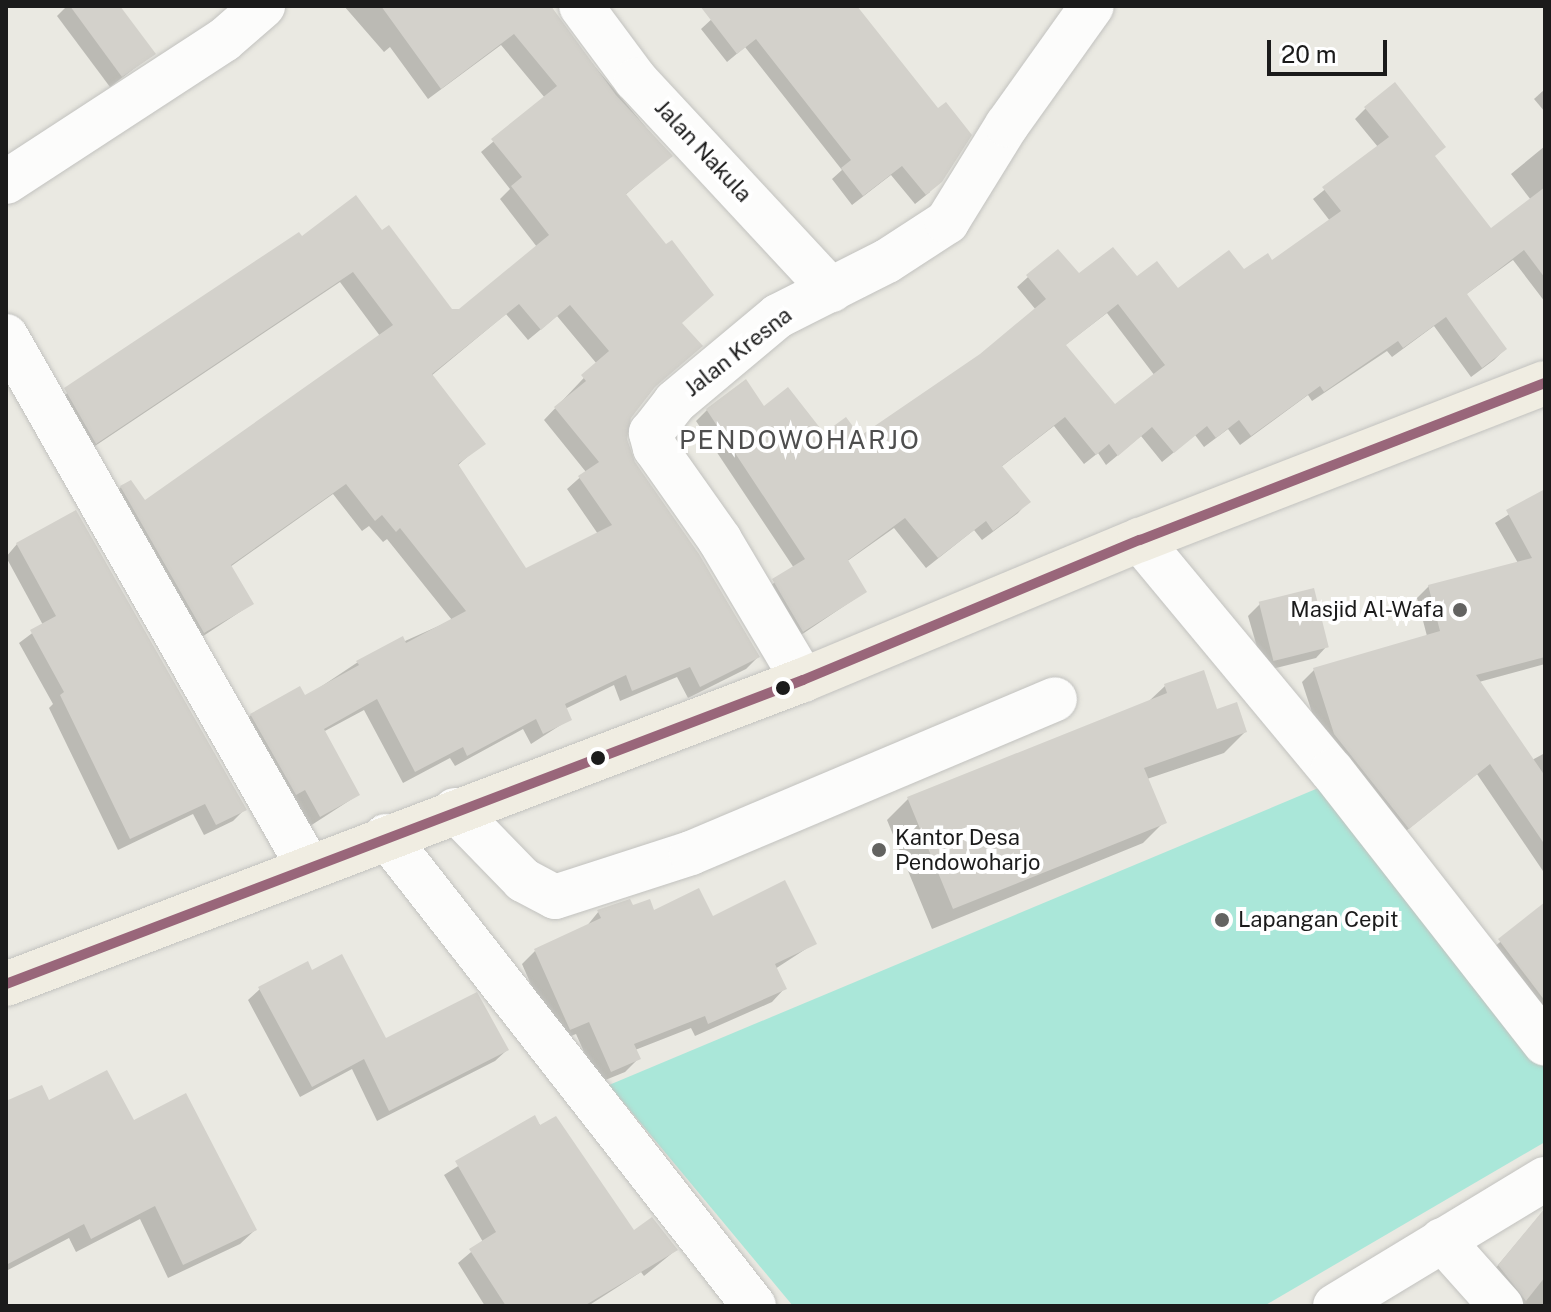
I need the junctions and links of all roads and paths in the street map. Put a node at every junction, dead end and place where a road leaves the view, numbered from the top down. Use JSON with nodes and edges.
{"nodes":[{"id":1,"x":263,"y":6,"type":"edge"},
{"id":2,"x":581,"y":6,"type":"edge"},
{"id":3,"x":1092,"y":6,"type":"edge"},
{"id":4,"x":6,"y":182,"type":"edge"},
{"id":5,"x":831,"y":290,"type":"junction"},
{"id":6,"x":6,"y":336,"type":"edge"},
{"id":7,"x":1545,"y":383,"type":"edge"},
{"id":8,"x":1140,"y":540,"type":"junction"},
{"id":9,"x":803,"y":680,"type":"junction"},
{"id":10,"x":1055,"y":699,"type":"dead end"},
{"id":11,"x":455,"y":810,"type":"junction"},
{"id":12,"x":386,"y":836,"type":"junction"},
{"id":13,"x":308,"y":866,"type":"junction"},
{"id":14,"x":6,"y":984,"type":"edge"},
{"id":15,"x":1545,"y":1044,"type":"edge"},
{"id":16,"x":1545,"y":1179,"type":"edge"},
{"id":17,"x":1442,"y":1240,"type":"junction"},
{"id":18,"x":754,"y":1306,"type":"edge"},
{"id":19,"x":1335,"y":1306,"type":"edge"},
{"id":20,"x":1501,"y":1306,"type":"edge"}],
"edges":[{"from":1,"to":4,"type":"street"},
{"from":2,"to":5,"type":"street","name":"Jalan Nakula"},
{"from":3,"to":5,"type":"street","name":"Jalan Kresna"},
{"from":5,"to":9,"type":"street","name":"Jalan Kresna"},
{"from":6,"to":13,"type":"street"},
{"from":7,"to":8,"type":"main road"},
{"from":8,"to":9,"type":"main road"},
{"from":8,"to":15,"type":"street"},
{"from":9,"to":11,"type":"main road"},
{"from":10,"to":11,"type":"street"},
{"from":11,"to":12,"type":"main road"},
{"from":12,"to":13,"type":"main road"},
{"from":12,"to":18,"type":"street"},
{"from":13,"to":14,"type":"main road"},
{"from":16,"to":17,"type":"street"},
{"from":17,"to":19,"type":"street"},
{"from":17,"to":20,"type":"street"}]}
